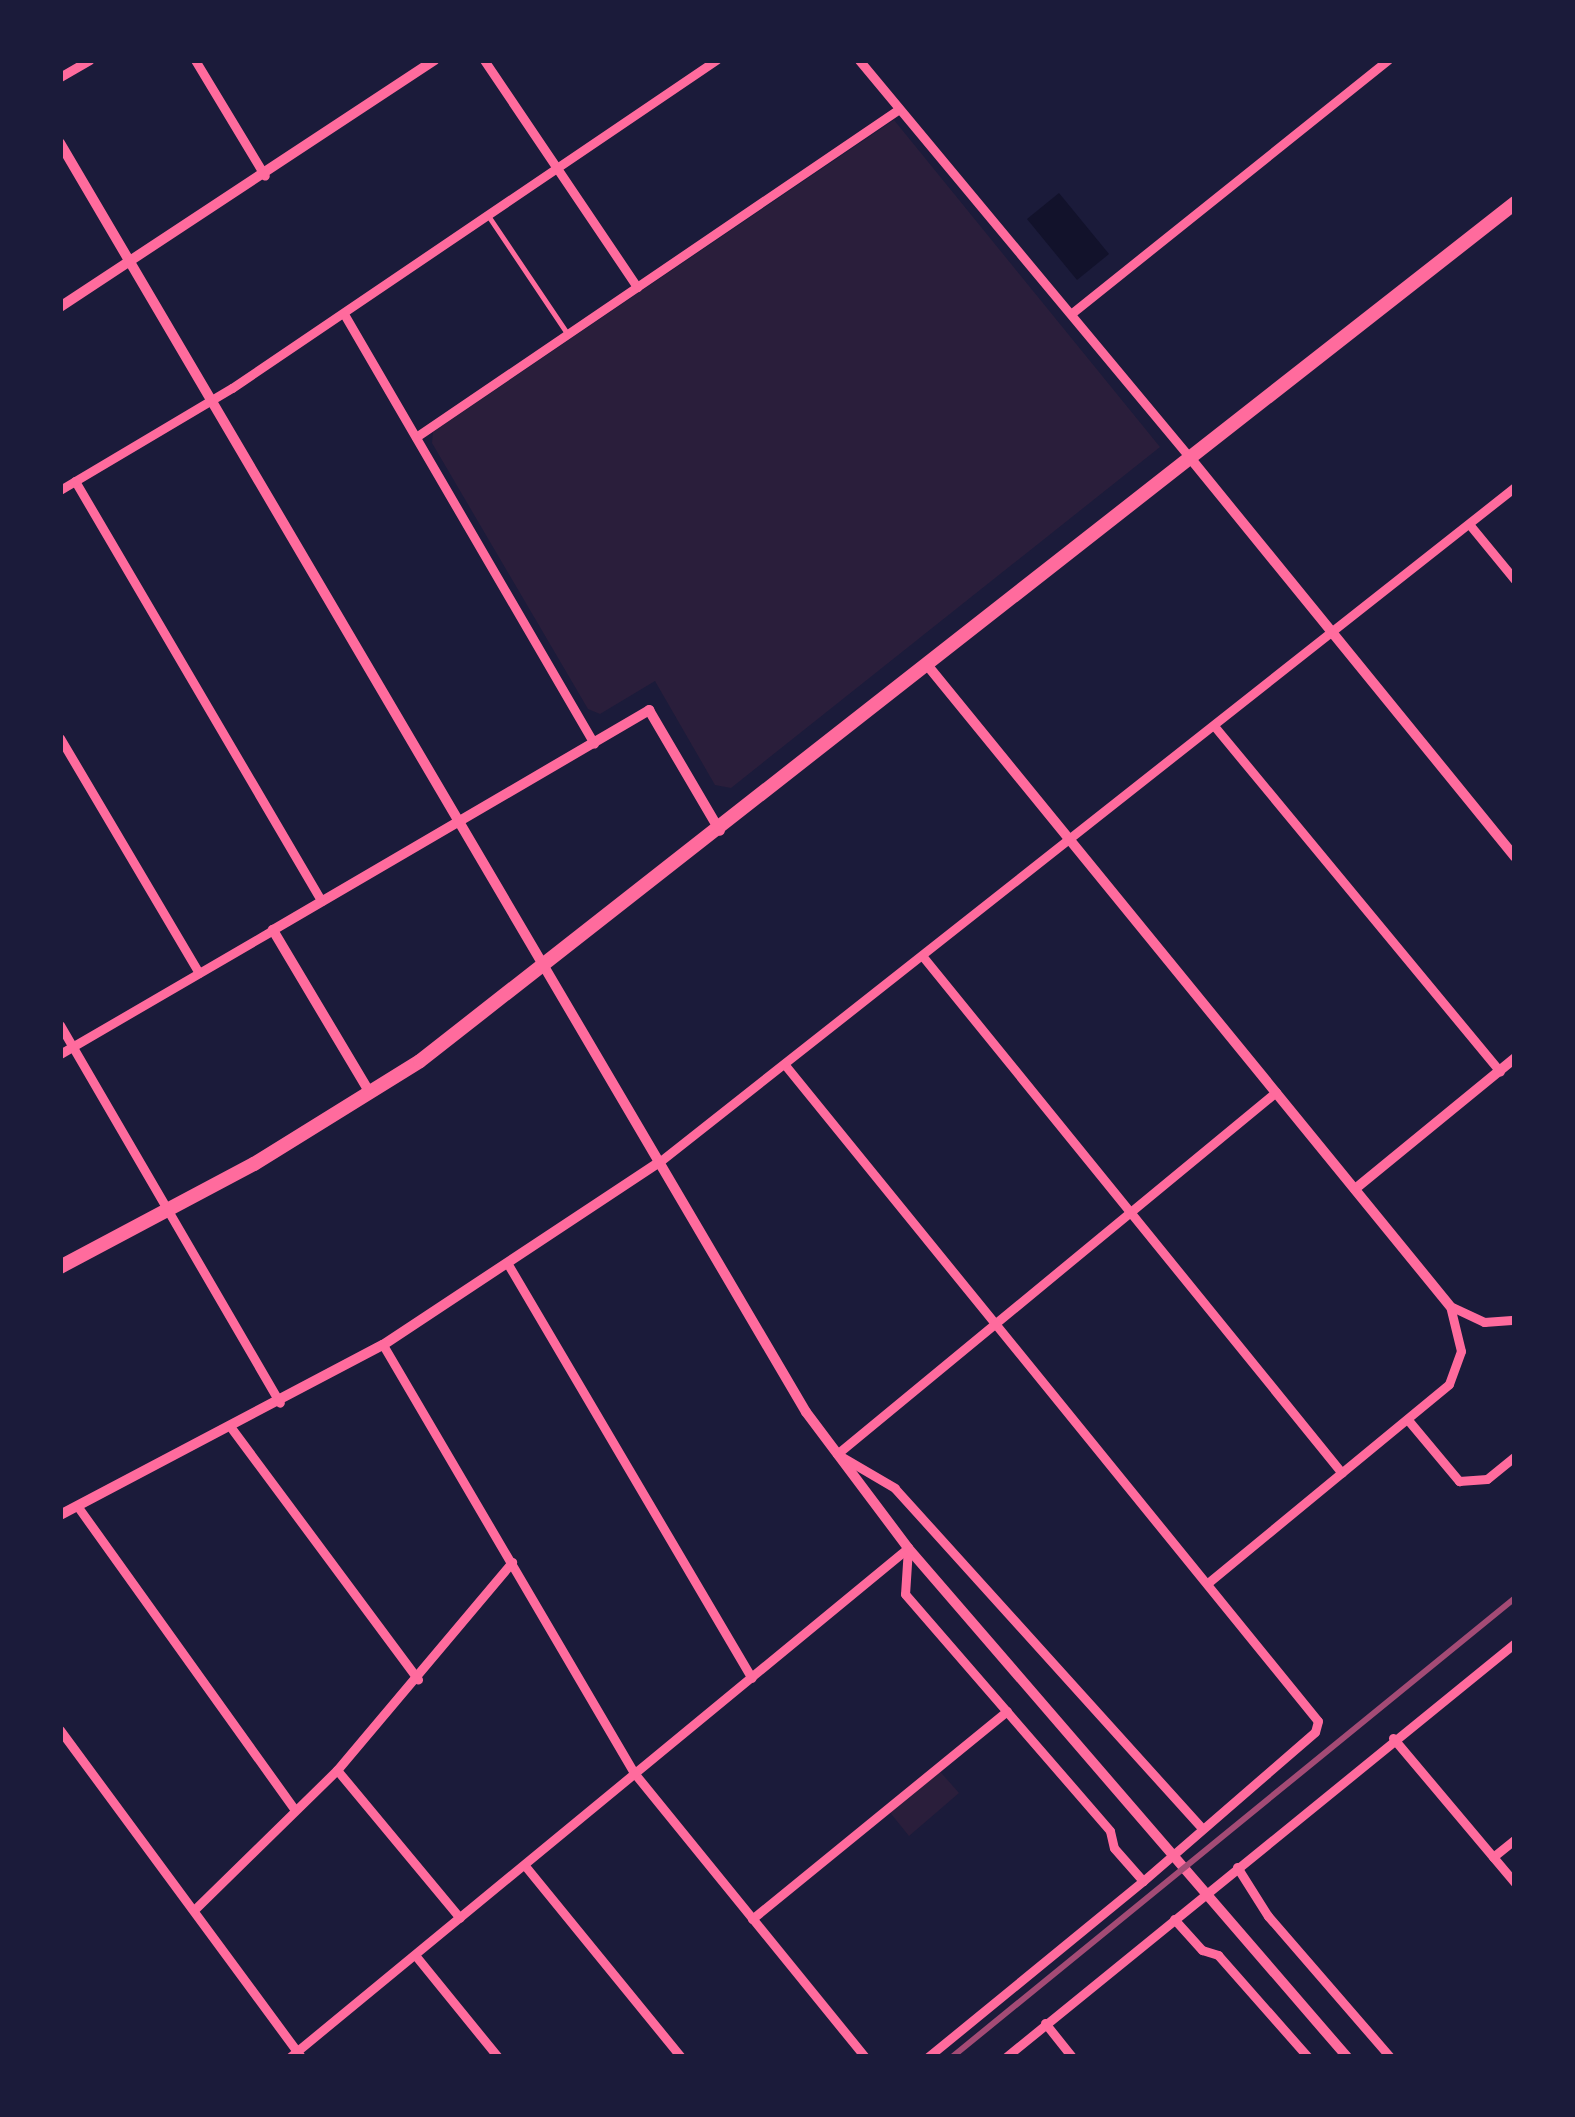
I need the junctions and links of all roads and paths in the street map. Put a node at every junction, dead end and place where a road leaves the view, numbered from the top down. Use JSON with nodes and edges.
{"nodes":[{"id":1,"x":90,"y":60,"type":"edge"},
{"id":2,"x":195,"y":60,"type":"edge"},
{"id":3,"x":435,"y":60,"type":"edge"},
{"id":4,"x":484,"y":60,"type":"edge"},
{"id":5,"x":716,"y":60,"type":"edge"},
{"id":6,"x":859,"y":60,"type":"edge"},
{"id":7,"x":1388,"y":60,"type":"edge"},
{"id":8,"x":60,"y":77,"type":"edge"},
{"id":9,"x":899,"y":109,"type":"junction"},
{"id":10,"x":60,"y":143,"type":"edge"},
{"id":11,"x":557,"y":169,"type":"junction"},
{"id":12,"x":265,"y":176,"type":"junction"},
{"id":13,"x":1515,"y":203,"type":"edge"},
{"id":14,"x":488,"y":215,"type":"junction"},
{"id":15,"x":132,"y":264,"type":"junction"},
{"id":16,"x":637,"y":287,"type":"junction"},
{"id":17,"x":60,"y":307,"type":"edge"},
{"id":18,"x":1072,"y":313,"type":"junction"},
{"id":19,"x":344,"y":314,"type":"junction"},
{"id":20,"x":568,"y":334,"type":"junction"},
{"id":21,"x":211,"y":401,"type":"junction"},
{"id":22,"x":416,"y":436,"type":"junction"},
{"id":23,"x":1191,"y":459,"type":"junction"},
{"id":24,"x":75,"y":481,"type":"junction"},
{"id":25,"x":1515,"y":487,"type":"edge"},
{"id":26,"x":60,"y":490,"type":"edge"},
{"id":27,"x":1469,"y":524,"type":"junction"},
{"id":28,"x":1515,"y":580,"type":"edge"},
{"id":29,"x":1333,"y":633,"type":"junction"},
{"id":30,"x":928,"y":666,"type":"junction"},
{"id":31,"x":1215,"y":727,"type":"junction"},
{"id":32,"x":60,"y":738,"type":"edge"},
{"id":33,"x":594,"y":743,"type":"junction"},
{"id":34,"x":457,"y":822,"type":"junction"},
{"id":35,"x":721,"y":833,"type":"junction"},
{"id":36,"x":1072,"y":842,"type":"junction"},
{"id":37,"x":1515,"y":856,"type":"edge"},
{"id":38,"x":321,"y":901,"type":"junction"},
{"id":39,"x":273,"y":929,"type":"junction"},
{"id":40,"x":924,"y":958,"type":"junction"},
{"id":41,"x":544,"y":970,"type":"junction"},
{"id":42,"x":199,"y":974,"type":"junction"},
{"id":43,"x":60,"y":1025,"type":"edge"},
{"id":44,"x":73,"y":1047,"type":"junction"},
{"id":45,"x":60,"y":1054,"type":"edge"},
{"id":46,"x":1515,"y":1058,"type":"edge"},
{"id":47,"x":784,"y":1065,"type":"junction"},
{"id":48,"x":1500,"y":1071,"type":"junction"},
{"id":49,"x":1276,"y":1092,"type":"junction"},
{"id":50,"x":370,"y":1093,"type":"junction"},
{"id":51,"x":658,"y":1163,"type":"junction"},
{"id":52,"x":1355,"y":1189,"type":"junction"},
{"id":53,"x":169,"y":1210,"type":"junction"},
{"id":54,"x":1132,"y":1214,"type":"junction"},
{"id":55,"x":509,"y":1266,"type":"junction"},
{"id":56,"x":60,"y":1267,"type":"edge"},
{"id":57,"x":1450,"y":1306,"type":"junction"},
{"id":58,"x":1515,"y":1320,"type":"edge"},
{"id":59,"x":996,"y":1323,"type":"junction"},
{"id":60,"x":382,"y":1345,"type":"junction"},
{"id":61,"x":280,"y":1403,"type":"junction"},
{"id":62,"x":1408,"y":1420,"type":"junction"},
{"id":63,"x":232,"y":1429,"type":"junction"},
{"id":64,"x":837,"y":1454,"type":"junction"},
{"id":65,"x":1515,"y":1456,"type":"edge"},
{"id":66,"x":1342,"y":1473,"type":"junction"},
{"id":67,"x":78,"y":1507,"type":"junction"},
{"id":68,"x":60,"y":1515,"type":"edge"},
{"id":69,"x":908,"y":1548,"type":"junction"},
{"id":70,"x":948,"y":1554,"type":"junction"},
{"id":71,"x":512,"y":1562,"type":"junction"},
{"id":72,"x":928,"y":1571,"type":"junction"},
{"id":73,"x":1208,"y":1582,"type":"junction"},
{"id":74,"x":1515,"y":1643,"type":"edge"},
{"id":75,"x":418,"y":1678,"type":"junction"},
{"id":76,"x":752,"y":1678,"type":"junction"},
{"id":77,"x":1007,"y":1711,"type":"junction"},
{"id":78,"x":60,"y":1730,"type":"edge"},
{"id":79,"x":1393,"y":1738,"type":"junction"},
{"id":80,"x":337,"y":1770,"type":"junction"},
{"id":81,"x":635,"y":1774,"type":"junction"},
{"id":82,"x":294,"y":1809,"type":"junction"},
{"id":83,"x":1197,"y":1829,"type":"junction"},
{"id":84,"x":1515,"y":1839,"type":"edge"},
{"id":85,"x":1493,"y":1857,"type":"junction"},
{"id":86,"x":526,"y":1867,"type":"junction"},
{"id":87,"x":1237,"y":1867,"type":"junction"},
{"id":88,"x":1143,"y":1881,"type":"junction"},
{"id":89,"x":1515,"y":1882,"type":"edge"},
{"id":90,"x":194,"y":1910,"type":"junction"},
{"id":91,"x":460,"y":1918,"type":"junction"},
{"id":92,"x":752,"y":1919,"type":"junction"},
{"id":93,"x":1174,"y":1919,"type":"junction"},
{"id":94,"x":416,"y":1955,"type":"junction"},
{"id":95,"x":1045,"y":2023,"type":"junction"},
{"id":96,"x":296,"y":2055,"type":"edge"},
{"id":97,"x":498,"y":2057,"type":"edge"},
{"id":98,"x":681,"y":2057,"type":"edge"},
{"id":99,"x":865,"y":2057,"type":"edge"},
{"id":100,"x":928,"y":2057,"type":"edge"},
{"id":101,"x":1006,"y":2057,"type":"edge"},
{"id":102,"x":1072,"y":2057,"type":"edge"},
{"id":103,"x":1308,"y":2057,"type":"edge"},
{"id":104,"x":1347,"y":2057,"type":"edge"},
{"id":105,"x":1390,"y":2057,"type":"edge"}],
"edges":[{"from":1,"to":8,"type":"street"},
{"from":2,"to":12,"type":"street"},
{"from":3,"to":12,"type":"street"},
{"from":4,"to":11,"type":"street"},
{"from":5,"to":11,"type":"street"},
{"from":6,"to":9,"type":"street"},
{"from":7,"to":18,"type":"street"},
{"from":9,"to":16,"type":"street"},
{"from":9,"to":18,"type":"street"},
{"from":10,"to":15,"type":"street"},
{"from":11,"to":14,"type":"street"},
{"from":11,"to":16,"type":"street"},
{"from":12,"to":15,"type":"street"},
{"from":13,"to":23,"type":"highway"},
{"from":14,"to":19,"type":"street"},
{"from":14,"to":20,"type":"lane"},
{"from":15,"to":17,"type":"street"},
{"from":15,"to":21,"type":"street"},
{"from":16,"to":20,"type":"street"},
{"from":18,"to":23,"type":"street"},
{"from":19,"to":21,"type":"street"},
{"from":19,"to":22,"type":"street"},
{"from":20,"to":22,"type":"street"},
{"from":21,"to":24,"type":"street"},
{"from":21,"to":34,"type":"street"},
{"from":22,"to":33,"type":"street"},
{"from":23,"to":29,"type":"street"},
{"from":23,"to":30,"type":"highway"},
{"from":24,"to":26,"type":"street"},
{"from":24,"to":38,"type":"street"},
{"from":25,"to":27,"type":"street"},
{"from":27,"to":28,"type":"street"},
{"from":27,"to":29,"type":"street"},
{"from":29,"to":31,"type":"street"},
{"from":29,"to":37,"type":"street"},
{"from":30,"to":35,"type":"highway"},
{"from":30,"to":36,"type":"street"},
{"from":31,"to":36,"type":"street"},
{"from":31,"to":48,"type":"street"},
{"from":32,"to":42,"type":"street"},
{"from":33,"to":34,"type":"street"},
{"from":33,"to":35,"type":"street"},
{"from":34,"to":38,"type":"street"},
{"from":34,"to":41,"type":"street"},
{"from":35,"to":41,"type":"highway"},
{"from":36,"to":40,"type":"street"},
{"from":36,"to":49,"type":"street"},
{"from":38,"to":39,"type":"street"},
{"from":39,"to":42,"type":"street"},
{"from":39,"to":50,"type":"street"},
{"from":40,"to":47,"type":"street"},
{"from":40,"to":54,"type":"street"},
{"from":41,"to":50,"type":"highway"},
{"from":41,"to":51,"type":"street"},
{"from":42,"to":44,"type":"street"},
{"from":43,"to":44,"type":"street"},
{"from":44,"to":45,"type":"street"},
{"from":44,"to":53,"type":"street"},
{"from":46,"to":48,"type":"street"},
{"from":47,"to":51,"type":"street"},
{"from":47,"to":59,"type":"street"},
{"from":48,"to":52,"type":"street"},
{"from":49,"to":52,"type":"street"},
{"from":49,"to":54,"type":"street"},
{"from":50,"to":53,"type":"highway"},
{"from":51,"to":55,"type":"street"},
{"from":51,"to":64,"type":"street"},
{"from":52,"to":57,"type":"street"},
{"from":53,"to":56,"type":"highway"},
{"from":53,"to":61,"type":"street"},
{"from":54,"to":59,"type":"street"},
{"from":54,"to":66,"type":"street"},
{"from":55,"to":60,"type":"street"},
{"from":55,"to":76,"type":"street"},
{"from":57,"to":58,"type":"street"},
{"from":57,"to":62,"type":"street"},
{"from":59,"to":64,"type":"street"},
{"from":59,"to":73,"type":"street"},
{"from":60,"to":61,"type":"street"},
{"from":60,"to":71,"type":"street"},
{"from":61,"to":63,"type":"street"},
{"from":62,"to":65,"type":"street"},
{"from":62,"to":66,"type":"street"},
{"from":63,"to":67,"type":"street"},
{"from":63,"to":75,"type":"street"},
{"from":64,"to":69,"type":"street"},
{"from":64,"to":70,"type":"street"},
{"from":66,"to":73,"type":"street"},
{"from":67,"to":68,"type":"street"},
{"from":67,"to":82,"type":"street"},
{"from":69,"to":72,"type":"street"},
{"from":69,"to":76,"type":"street"},
{"from":69,"to":77,"type":"street"},
{"from":70,"to":72,"type":"street"},
{"from":70,"to":83,"type":"street"},
{"from":71,"to":75,"type":"street"},
{"from":71,"to":81,"type":"street"},
{"from":72,"to":104,"type":"street"},
{"from":73,"to":83,"type":"street"},
{"from":74,"to":79,"type":"street"},
{"from":75,"to":80,"type":"street"},
{"from":76,"to":81,"type":"street"},
{"from":77,"to":88,"type":"street"},
{"from":77,"to":92,"type":"street"},
{"from":78,"to":90,"type":"street"},
{"from":79,"to":85,"type":"street"},
{"from":79,"to":87,"type":"street"},
{"from":80,"to":82,"type":"street"},
{"from":80,"to":91,"type":"street"},
{"from":81,"to":86,"type":"street"},
{"from":81,"to":92,"type":"street"},
{"from":82,"to":90,"type":"street"},
{"from":83,"to":88,"type":"street"},
{"from":84,"to":85,"type":"street"},
{"from":85,"to":89,"type":"street"},
{"from":86,"to":91,"type":"street"},
{"from":86,"to":98,"type":"street"},
{"from":87,"to":93,"type":"street"},
{"from":87,"to":105,"type":"street"},
{"from":88,"to":100,"type":"street"},
{"from":90,"to":96,"type":"street"},
{"from":91,"to":94,"type":"street"},
{"from":92,"to":99,"type":"street"},
{"from":93,"to":95,"type":"street"},
{"from":93,"to":103,"type":"street"},
{"from":94,"to":96,"type":"street"},
{"from":94,"to":97,"type":"street"},
{"from":95,"to":101,"type":"street"},
{"from":95,"to":102,"type":"street"}]}
